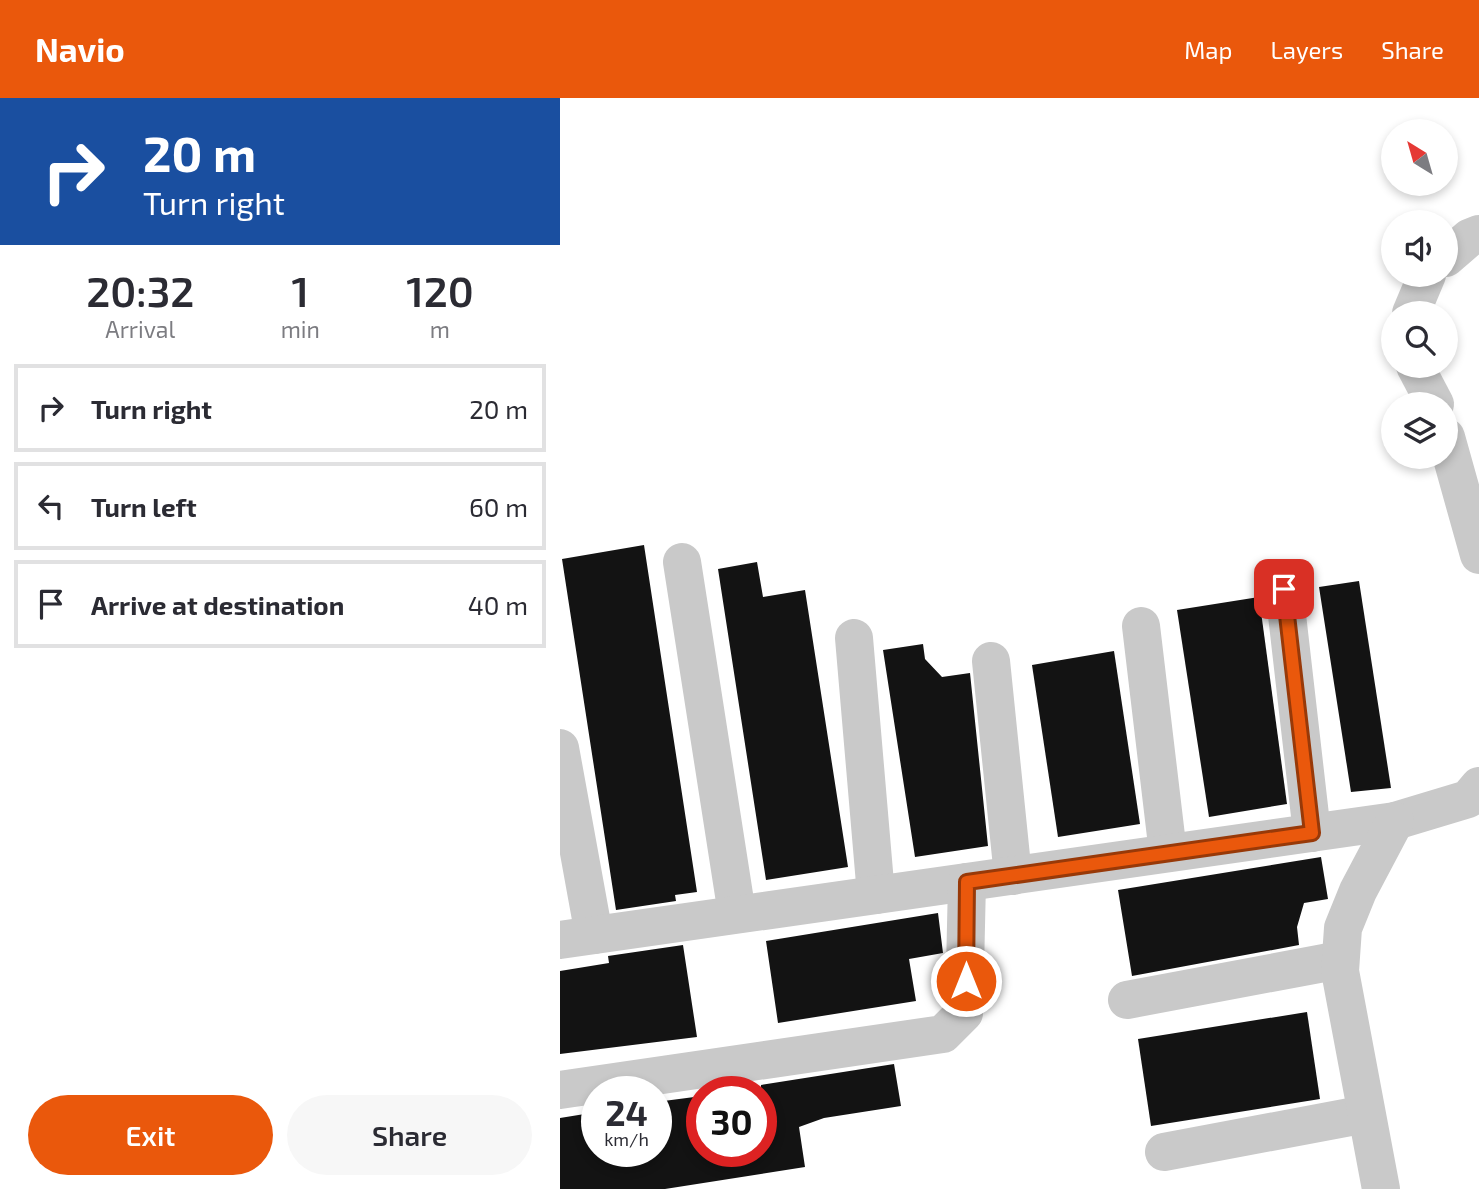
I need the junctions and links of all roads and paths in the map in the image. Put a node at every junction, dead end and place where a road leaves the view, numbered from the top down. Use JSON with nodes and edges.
{"nodes":[{"id":1,"x":1479,"y":234,"type":"edge"},
{"id":2,"x":1458,"y":248,"type":"edge"},
{"id":3,"x":1455,"y":469,"type":"edge"},
{"id":4,"x":1479,"y":555,"type":"edge"},
{"id":5,"x":682,"y":562,"type":"dead end"},
{"id":6,"x":1284,"y":589,"type":"dead end"},
{"id":7,"x":1141,"y":626,"type":"dead end"},
{"id":8,"x":854,"y":638,"type":"dead end"},
{"id":9,"x":991,"y":661,"type":"dead end"},
{"id":10,"x":560,"y":748,"type":"edge"},
{"id":11,"x":1479,"y":786,"type":"edge"},
{"id":12,"x":1395,"y":821,"type":"junction"},
{"id":13,"x":1312,"y":833,"type":"junction"},
{"id":14,"x":1168,"y":853,"type":"junction"},
{"id":15,"x":1013,"y":876,"type":"junction"},
{"id":16,"x":967,"y":882,"type":"junction"},
{"id":17,"x":876,"y":895,"type":"junction"},
{"id":18,"x":737,"y":914,"type":"junction"},
{"id":19,"x":577,"y":937,"type":"edge"},
{"id":20,"x":1340,"y":960,"type":"junction"},
{"id":21,"x":1127,"y":1000,"type":"dead end"},
{"id":22,"x":560,"y":1090,"type":"edge"},
{"id":23,"x":1366,"y":1114,"type":"junction"},
{"id":24,"x":1164,"y":1152,"type":"dead end"},
{"id":25,"x":1381,"y":1189,"type":"edge"}],
"edges":[{"from":1,"to":2,"type":"street"},
{"from":3,"to":4,"type":"street"},
{"from":5,"to":18,"type":"street"},
{"from":6,"to":13,"type":"street"},
{"from":7,"to":14,"type":"street"},
{"from":8,"to":17,"type":"street"},
{"from":9,"to":15,"type":"street"},
{"from":10,"to":19,"type":"street"},
{"from":11,"to":12,"type":"street"},
{"from":12,"to":13,"type":"street"},
{"from":12,"to":20,"type":"street"},
{"from":13,"to":14,"type":"street"},
{"from":14,"to":15,"type":"street"},
{"from":15,"to":16,"type":"street"},
{"from":16,"to":17,"type":"street"},
{"from":16,"to":22,"type":"street"},
{"from":17,"to":18,"type":"street"},
{"from":18,"to":19,"type":"street"},
{"from":20,"to":21,"type":"street"},
{"from":20,"to":23,"type":"street"},
{"from":23,"to":24,"type":"street"},
{"from":23,"to":25,"type":"street"}]}
